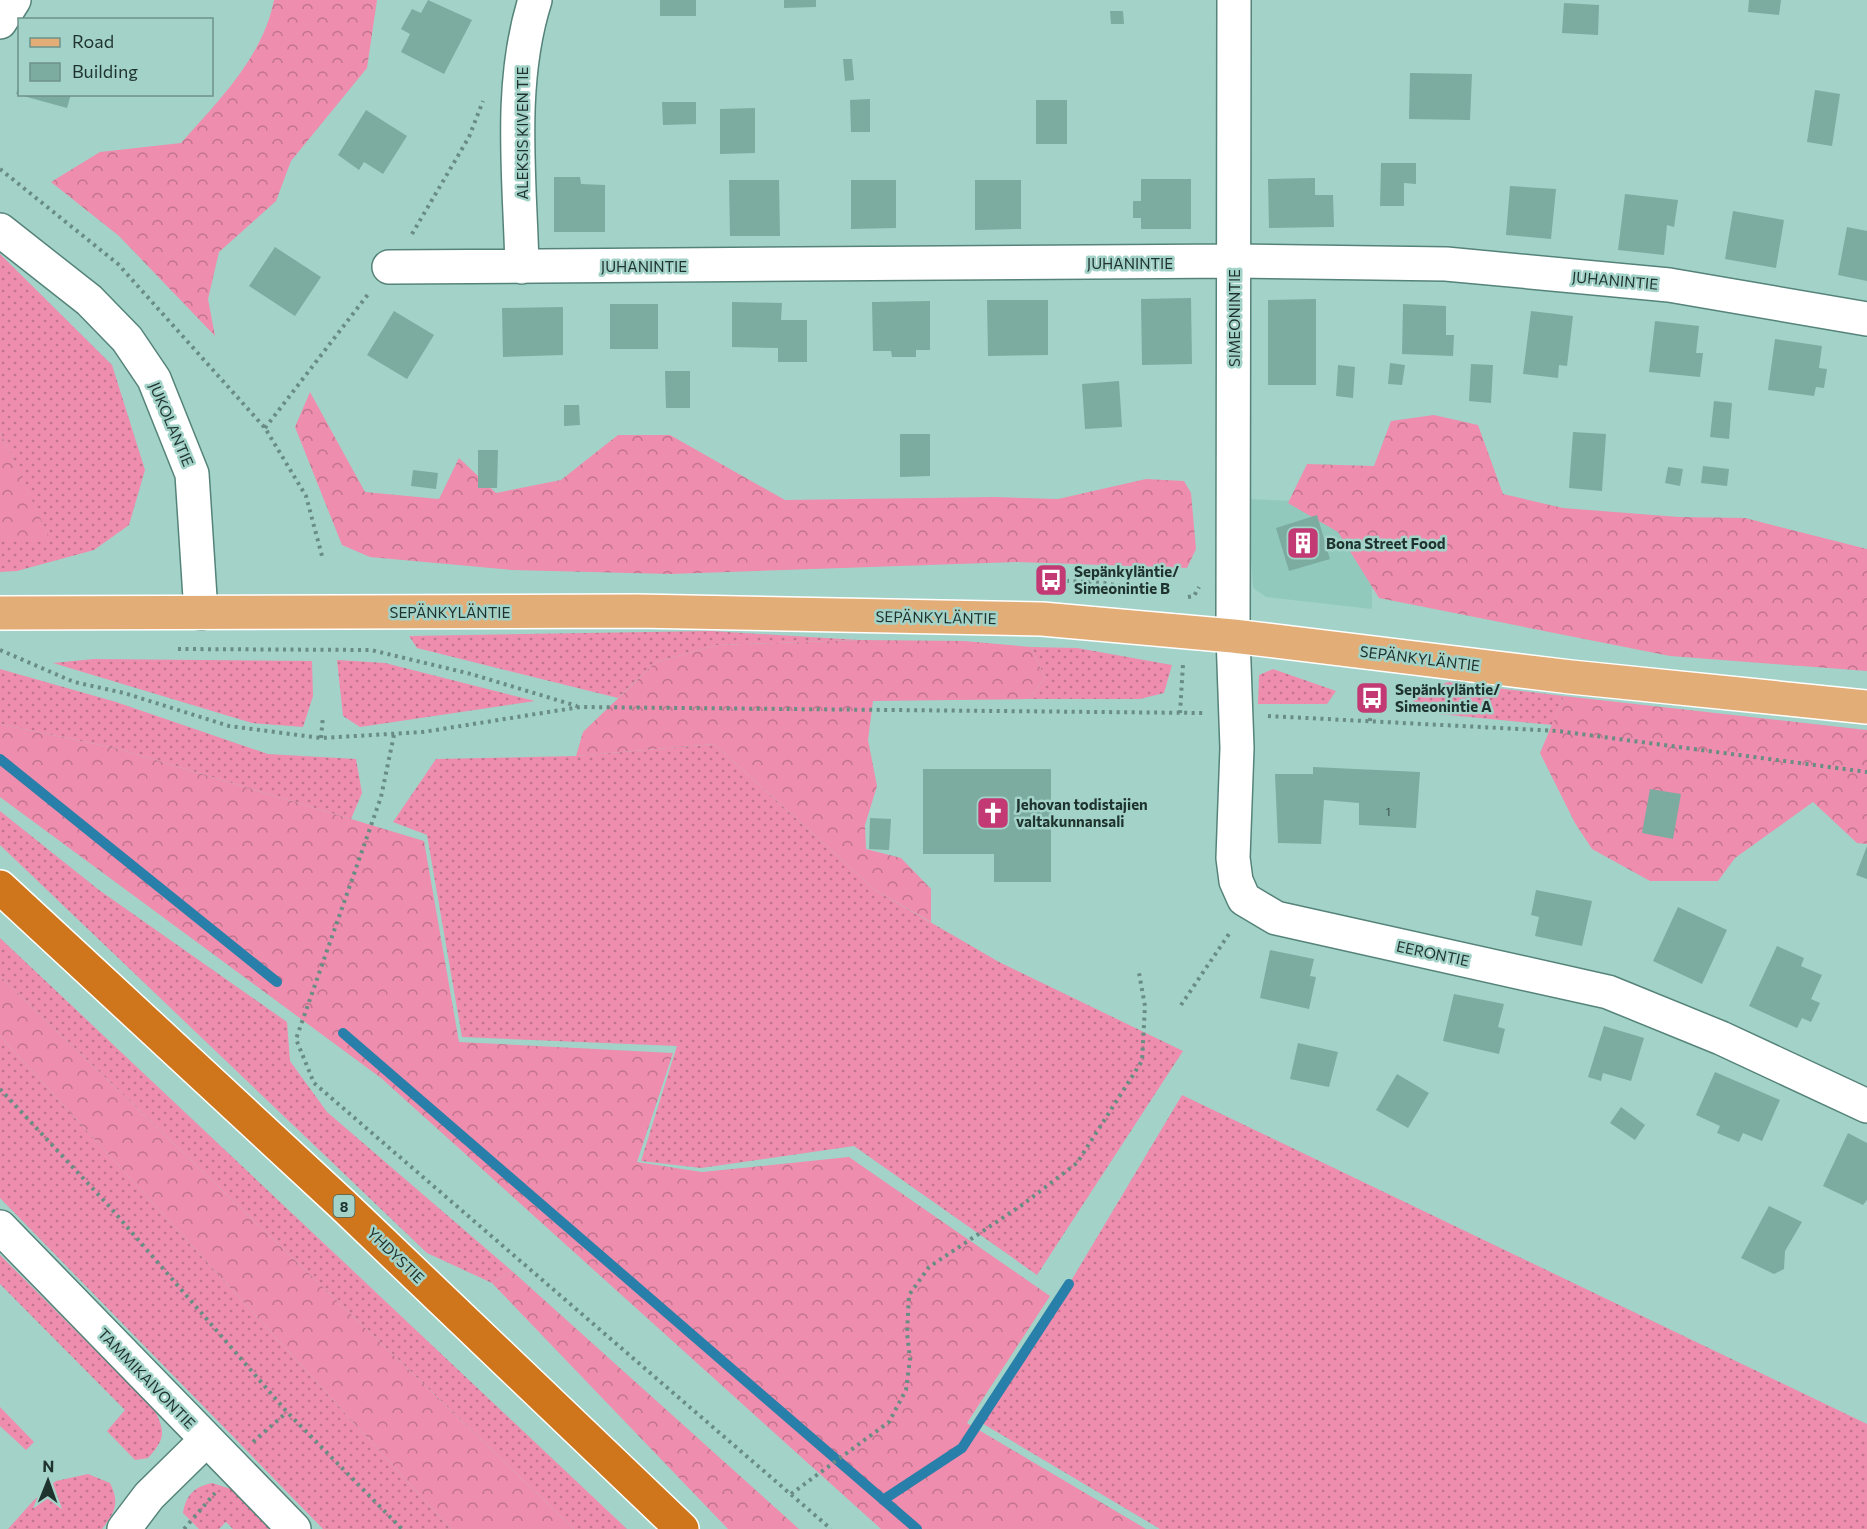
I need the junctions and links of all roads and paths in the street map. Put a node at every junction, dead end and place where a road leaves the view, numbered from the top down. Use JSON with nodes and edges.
{"nodes":[{"id":1,"x":14,"y":0,"type":"edge"},
{"id":2,"x":535,"y":0,"type":"edge"},
{"id":3,"x":1234,"y":0,"type":"edge"},
{"id":4,"x":0,"y":22,"type":"edge"},
{"id":5,"x":486,"y":94,"type":"dead end"},
{"id":6,"x":0,"y":169,"type":"edge"},
{"id":7,"x":0,"y":230,"type":"edge"},
{"id":8,"x":1234,"y":261,"type":"junction"},
{"id":9,"x":389,"y":267,"type":"junction"},
{"id":10,"x":522,"y":267,"type":"junction"},
{"id":11,"x":1867,"y":320,"type":"edge"},
{"id":12,"x":265,"y":428,"type":"junction"},
{"id":13,"x":322,"y":556,"type":"dead end"},
{"id":14,"x":1051,"y":580,"type":"dead end"},
{"id":15,"x":1170,"y":595,"type":"dead end"},
{"id":16,"x":0,"y":613,"type":"edge"},
{"id":17,"x":201,"y":613,"type":"junction"},
{"id":18,"x":1233,"y":636,"type":"junction"},
{"id":19,"x":12,"y":647,"type":"dead end"},
{"id":20,"x":0,"y":648,"type":"edge"},
{"id":21,"x":168,"y":649,"type":"dead end"},
{"id":22,"x":1372,"y":698,"type":"dead end"},
{"id":23,"x":1867,"y":707,"type":"edge"},
{"id":24,"x":323,"y":716,"type":"dead end"},
{"id":25,"x":1370,"y":721,"type":"dead end"},
{"id":26,"x":394,"y":735,"type":"junction"},
{"id":27,"x":321,"y":738,"type":"junction"},
{"id":28,"x":0,"y":887,"type":"edge"},
{"id":29,"x":1250,"y":903,"type":"junction"},
{"id":30,"x":1139,"y":973,"type":"dead end"},
{"id":31,"x":1181,"y":1005,"type":"dead end"},
{"id":32,"x":0,"y":1089,"type":"edge"},
{"id":33,"x":1867,"y":1106,"type":"edge"},
{"id":34,"x":0,"y":1227,"type":"edge"},
{"id":35,"x":206,"y":1440,"type":"junction"},
{"id":36,"x":791,"y":1494,"type":"junction"},
{"id":37,"x":124,"y":1529,"type":"edge"},
{"id":38,"x":294,"y":1529,"type":"edge"},
{"id":39,"x":402,"y":1529,"type":"edge"},
{"id":40,"x":682,"y":1529,"type":"edge"},
{"id":41,"x":831,"y":1529,"type":"edge"}],
"edges":[{"from":1,"to":4,"type":"street"},
{"from":2,"to":10,"type":"street","name":"ALEKSIS KIVEN TIE"},
{"from":3,"to":8,"type":"street","name":"SIMEONINTIE"},
{"from":5,"to":9,"type":"path"},
{"from":6,"to":12,"type":"path"},
{"from":7,"to":17,"type":"street","name":"JUKOLANTIE"},
{"from":8,"to":10,"type":"street","name":"JUHANINTIE"},
{"from":8,"to":11,"type":"street","name":"JUHANINTIE"},
{"from":8,"to":18,"type":"street","name":"SIMEONINTIE"},
{"from":9,"to":10,"type":"street","name":"JUHANINTIE"},
{"from":9,"to":12,"type":"path"},
{"from":12,"to":13,"type":"path"},
{"from":14,"to":15,"type":"path"},
{"from":16,"to":17,"type":"main road","name":"SEPÄNKYLÄNTIE"},
{"from":17,"to":18,"type":"main road","name":"SEPÄNKYLÄNTIE"},
{"from":18,"to":23,"type":"main road","name":"SEPÄNKYLÄNTIE"},
{"from":18,"to":29,"type":"street"},
{"from":19,"to":20,"type":"path"},
{"from":20,"to":27,"type":"path"},
{"from":21,"to":26,"type":"path"},
{"from":22,"to":25,"type":"path"},
{"from":24,"to":27,"type":"path"},
{"from":26,"to":27,"type":"path"},
{"from":26,"to":36,"type":"path"},
{"from":28,"to":40,"type":"highway","name":"YHDYSTIE","number":"8"},
{"from":29,"to":31,"type":"path"},
{"from":29,"to":33,"type":"street","name":"EERONTIE"},
{"from":30,"to":36,"type":"path"},
{"from":32,"to":39,"type":"path"},
{"from":34,"to":35,"type":"street","name":"TAMMIKAIVONTIE"},
{"from":35,"to":37,"type":"street"},
{"from":35,"to":38,"type":"street","name":"TAMMIKAIVONTIE"},
{"from":36,"to":41,"type":"path"}]}
